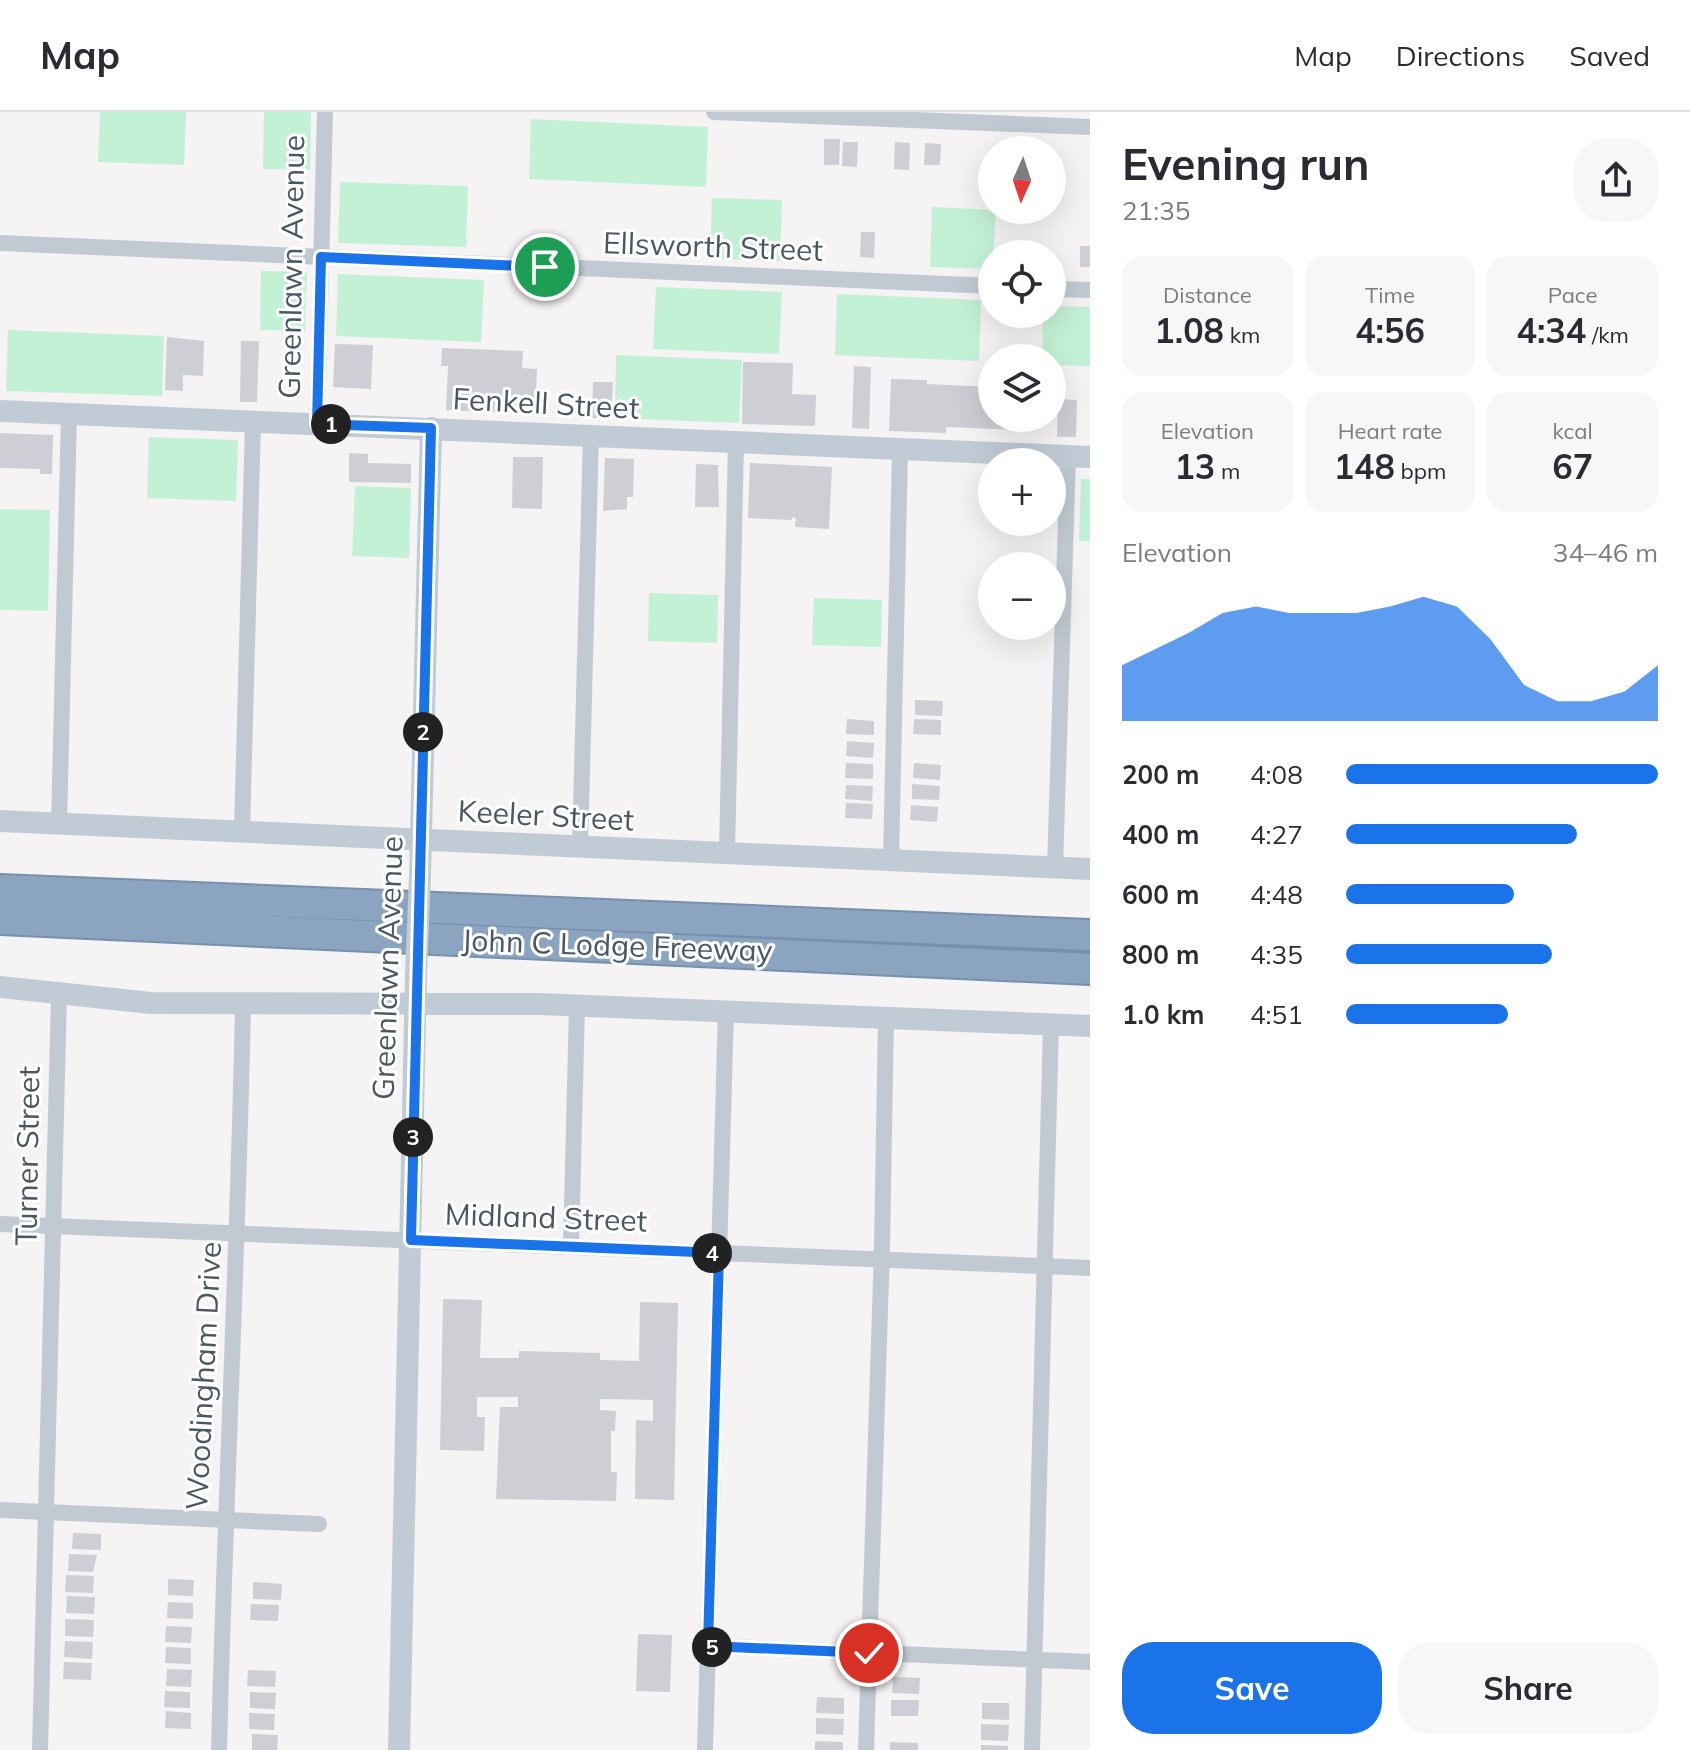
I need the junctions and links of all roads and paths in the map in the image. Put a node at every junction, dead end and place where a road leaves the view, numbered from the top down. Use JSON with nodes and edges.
{"nodes":[{"id":1,"x":325,"y":112,"type":"edge"},
{"id":2,"x":714,"y":112,"type":"edge"},
{"id":3,"x":1090,"y":127,"type":"edge"},
{"id":4,"x":0,"y":243,"type":"edge"},
{"id":5,"x":321,"y":257,"type":"junction"},
{"id":6,"x":978,"y":285,"type":"edge"},
{"id":7,"x":1066,"y":289,"type":"edge"},
{"id":8,"x":1090,"y":290,"type":"edge"},
{"id":9,"x":0,"y":411,"type":"edge"},
{"id":10,"x":69,"y":414,"type":"junction"},
{"id":11,"x":253,"y":421,"type":"junction"},
{"id":12,"x":317,"y":424,"type":"junction"},
{"id":13,"x":431,"y":428,"type":"junction"},
{"id":14,"x":591,"y":435,"type":"junction"},
{"id":15,"x":736,"y":442,"type":"junction"},
{"id":16,"x":900,"y":449,"type":"junction"},
{"id":17,"x":1079,"y":457,"type":"edge"},
{"id":18,"x":0,"y":821,"type":"edge"},
{"id":19,"x":59,"y":824,"type":"junction"},
{"id":20,"x":242,"y":832,"type":"junction"},
{"id":21,"x":421,"y":839,"type":"junction"},
{"id":22,"x":580,"y":846,"type":"junction"},
{"id":23,"x":727,"y":853,"type":"junction"},
{"id":24,"x":891,"y":860,"type":"junction"},
{"id":25,"x":1055,"y":868,"type":"junction"},
{"id":26,"x":1090,"y":869,"type":"edge"},
{"id":27,"x":0,"y":890,"type":"edge"},
{"id":28,"x":0,"y":919,"type":"edge"},
{"id":29,"x":1090,"y":933,"type":"edge"},
{"id":30,"x":1090,"y":969,"type":"edge"},
{"id":31,"x":0,"y":987,"type":"edge"},
{"id":32,"x":59,"y":995,"type":"junction"},
{"id":33,"x":243,"y":1004,"type":"junction"},
{"id":34,"x":416,"y":1004,"type":"junction"},
{"id":35,"x":577,"y":1006,"type":"junction"},
{"id":36,"x":726,"y":1010,"type":"junction"},
{"id":37,"x":886,"y":1017,"type":"junction"},
{"id":38,"x":1051,"y":1024,"type":"junction"},
{"id":39,"x":1090,"y":1026,"type":"edge"},
{"id":40,"x":0,"y":1224,"type":"edge"},
{"id":41,"x":54,"y":1226,"type":"junction"},
{"id":42,"x":238,"y":1233,"type":"junction"},
{"id":43,"x":411,"y":1240,"type":"junction"},
{"id":44,"x":571,"y":1246,"type":"junction"},
{"id":45,"x":719,"y":1253,"type":"junction"},
{"id":46,"x":882,"y":1260,"type":"junction"},
{"id":47,"x":1046,"y":1267,"type":"junction"},
{"id":48,"x":1090,"y":1268,"type":"edge"},
{"id":49,"x":0,"y":1510,"type":"edge"},
{"id":50,"x":46,"y":1512,"type":"junction"},
{"id":51,"x":225,"y":1519,"type":"junction"},
{"id":52,"x":319,"y":1524,"type":"dead end"},
{"id":53,"x":708,"y":1646,"type":"junction"},
{"id":54,"x":869,"y":1653,"type":"junction"},
{"id":55,"x":1034,"y":1659,"type":"junction"},
{"id":56,"x":1090,"y":1662,"type":"edge"},
{"id":57,"x":40,"y":1750,"type":"edge"},
{"id":58,"x":219,"y":1750,"type":"edge"},
{"id":59,"x":399,"y":1750,"type":"edge"},
{"id":60,"x":705,"y":1750,"type":"edge"},
{"id":61,"x":866,"y":1750,"type":"edge"},
{"id":62,"x":1032,"y":1750,"type":"edge"}],
"edges":[{"from":1,"to":5,"type":"street","name":"Greenlawn Avenue"},
{"from":2,"to":3,"type":"street"},
{"from":4,"to":5,"type":"street","name":"Ellsworth Street"},
{"from":5,"to":6,"type":"street","name":"Ellsworth Street"},
{"from":5,"to":12,"type":"street","name":"Greenlawn Avenue"},
{"from":7,"to":8,"type":"street"},
{"from":9,"to":10,"type":"street","name":"Fenkell Street"},
{"from":10,"to":11,"type":"street","name":"Fenkell Street"},
{"from":10,"to":19,"type":"street"},
{"from":11,"to":12,"type":"street","name":"Fenkell Street"},
{"from":11,"to":20,"type":"street"},
{"from":12,"to":13,"type":"street","name":"Fenkell Street"},
{"from":13,"to":14,"type":"street","name":"Fenkell Street"},
{"from":13,"to":21,"type":"street","name":"Greenlawn Avenue"},
{"from":14,"to":15,"type":"street","name":"Fenkell Street"},
{"from":14,"to":22,"type":"street"},
{"from":15,"to":16,"type":"street","name":"Fenkell Street"},
{"from":15,"to":23,"type":"street"},
{"from":16,"to":17,"type":"street","name":"Fenkell Street"},
{"from":16,"to":24,"type":"street"},
{"from":17,"to":25,"type":"street"},
{"from":18,"to":19,"type":"street","name":"Keeler Street"},
{"from":19,"to":20,"type":"street","name":"Keeler Street"},
{"from":20,"to":21,"type":"street","name":"Keeler Street"},
{"from":21,"to":22,"type":"street","name":"Keeler Street"},
{"from":21,"to":34,"type":"street","name":"Greenlawn Avenue","bridge":true},
{"from":22,"to":23,"type":"street","name":"Keeler Street"},
{"from":23,"to":24,"type":"street","name":"Keeler Street"},
{"from":24,"to":25,"type":"street","name":"Keeler Street"},
{"from":25,"to":26,"type":"street","name":"Keeler Street"},
{"from":27,"to":29,"type":"highway","name":"John C Lodge Freeway"},
{"from":28,"to":30,"type":"highway","name":"John C Lodge Freeway"},
{"from":31,"to":32,"type":"street"},
{"from":32,"to":33,"type":"street"},
{"from":32,"to":41,"type":"street","name":"Turner Street"},
{"from":33,"to":34,"type":"street"},
{"from":33,"to":42,"type":"street","name":"Woodingham Drive"},
{"from":34,"to":35,"type":"street"},
{"from":34,"to":43,"type":"street","name":"Greenlawn Avenue"},
{"from":35,"to":36,"type":"street"},
{"from":35,"to":44,"type":"street"},
{"from":36,"to":37,"type":"street"},
{"from":36,"to":45,"type":"street"},
{"from":37,"to":38,"type":"street"},
{"from":37,"to":46,"type":"street"},
{"from":38,"to":39,"type":"street"},
{"from":38,"to":47,"type":"street"},
{"from":40,"to":41,"type":"street","name":"Midland Street"},
{"from":41,"to":42,"type":"street","name":"Midland Street"},
{"from":41,"to":50,"type":"street","name":"Turner Street"},
{"from":42,"to":43,"type":"street","name":"Midland Street"},
{"from":42,"to":51,"type":"street","name":"Woodingham Drive"},
{"from":43,"to":44,"type":"street","name":"Midland Street"},
{"from":43,"to":59,"type":"street","name":"Greenlawn Avenue"},
{"from":44,"to":45,"type":"street","name":"Midland Street"},
{"from":45,"to":46,"type":"street","name":"Midland Street"},
{"from":45,"to":53,"type":"street"},
{"from":46,"to":47,"type":"street","name":"Midland Street"},
{"from":46,"to":54,"type":"street"},
{"from":47,"to":48,"type":"street","name":"Midland Street"},
{"from":47,"to":55,"type":"street"},
{"from":49,"to":50,"type":"street"},
{"from":50,"to":51,"type":"street"},
{"from":50,"to":57,"type":"street","name":"Turner Street"},
{"from":51,"to":52,"type":"street"},
{"from":51,"to":58,"type":"street","name":"Woodingham Drive"},
{"from":53,"to":54,"type":"street"},
{"from":53,"to":60,"type":"street"},
{"from":54,"to":55,"type":"street"},
{"from":54,"to":61,"type":"street"},
{"from":55,"to":56,"type":"street"},
{"from":55,"to":62,"type":"street"}]}
